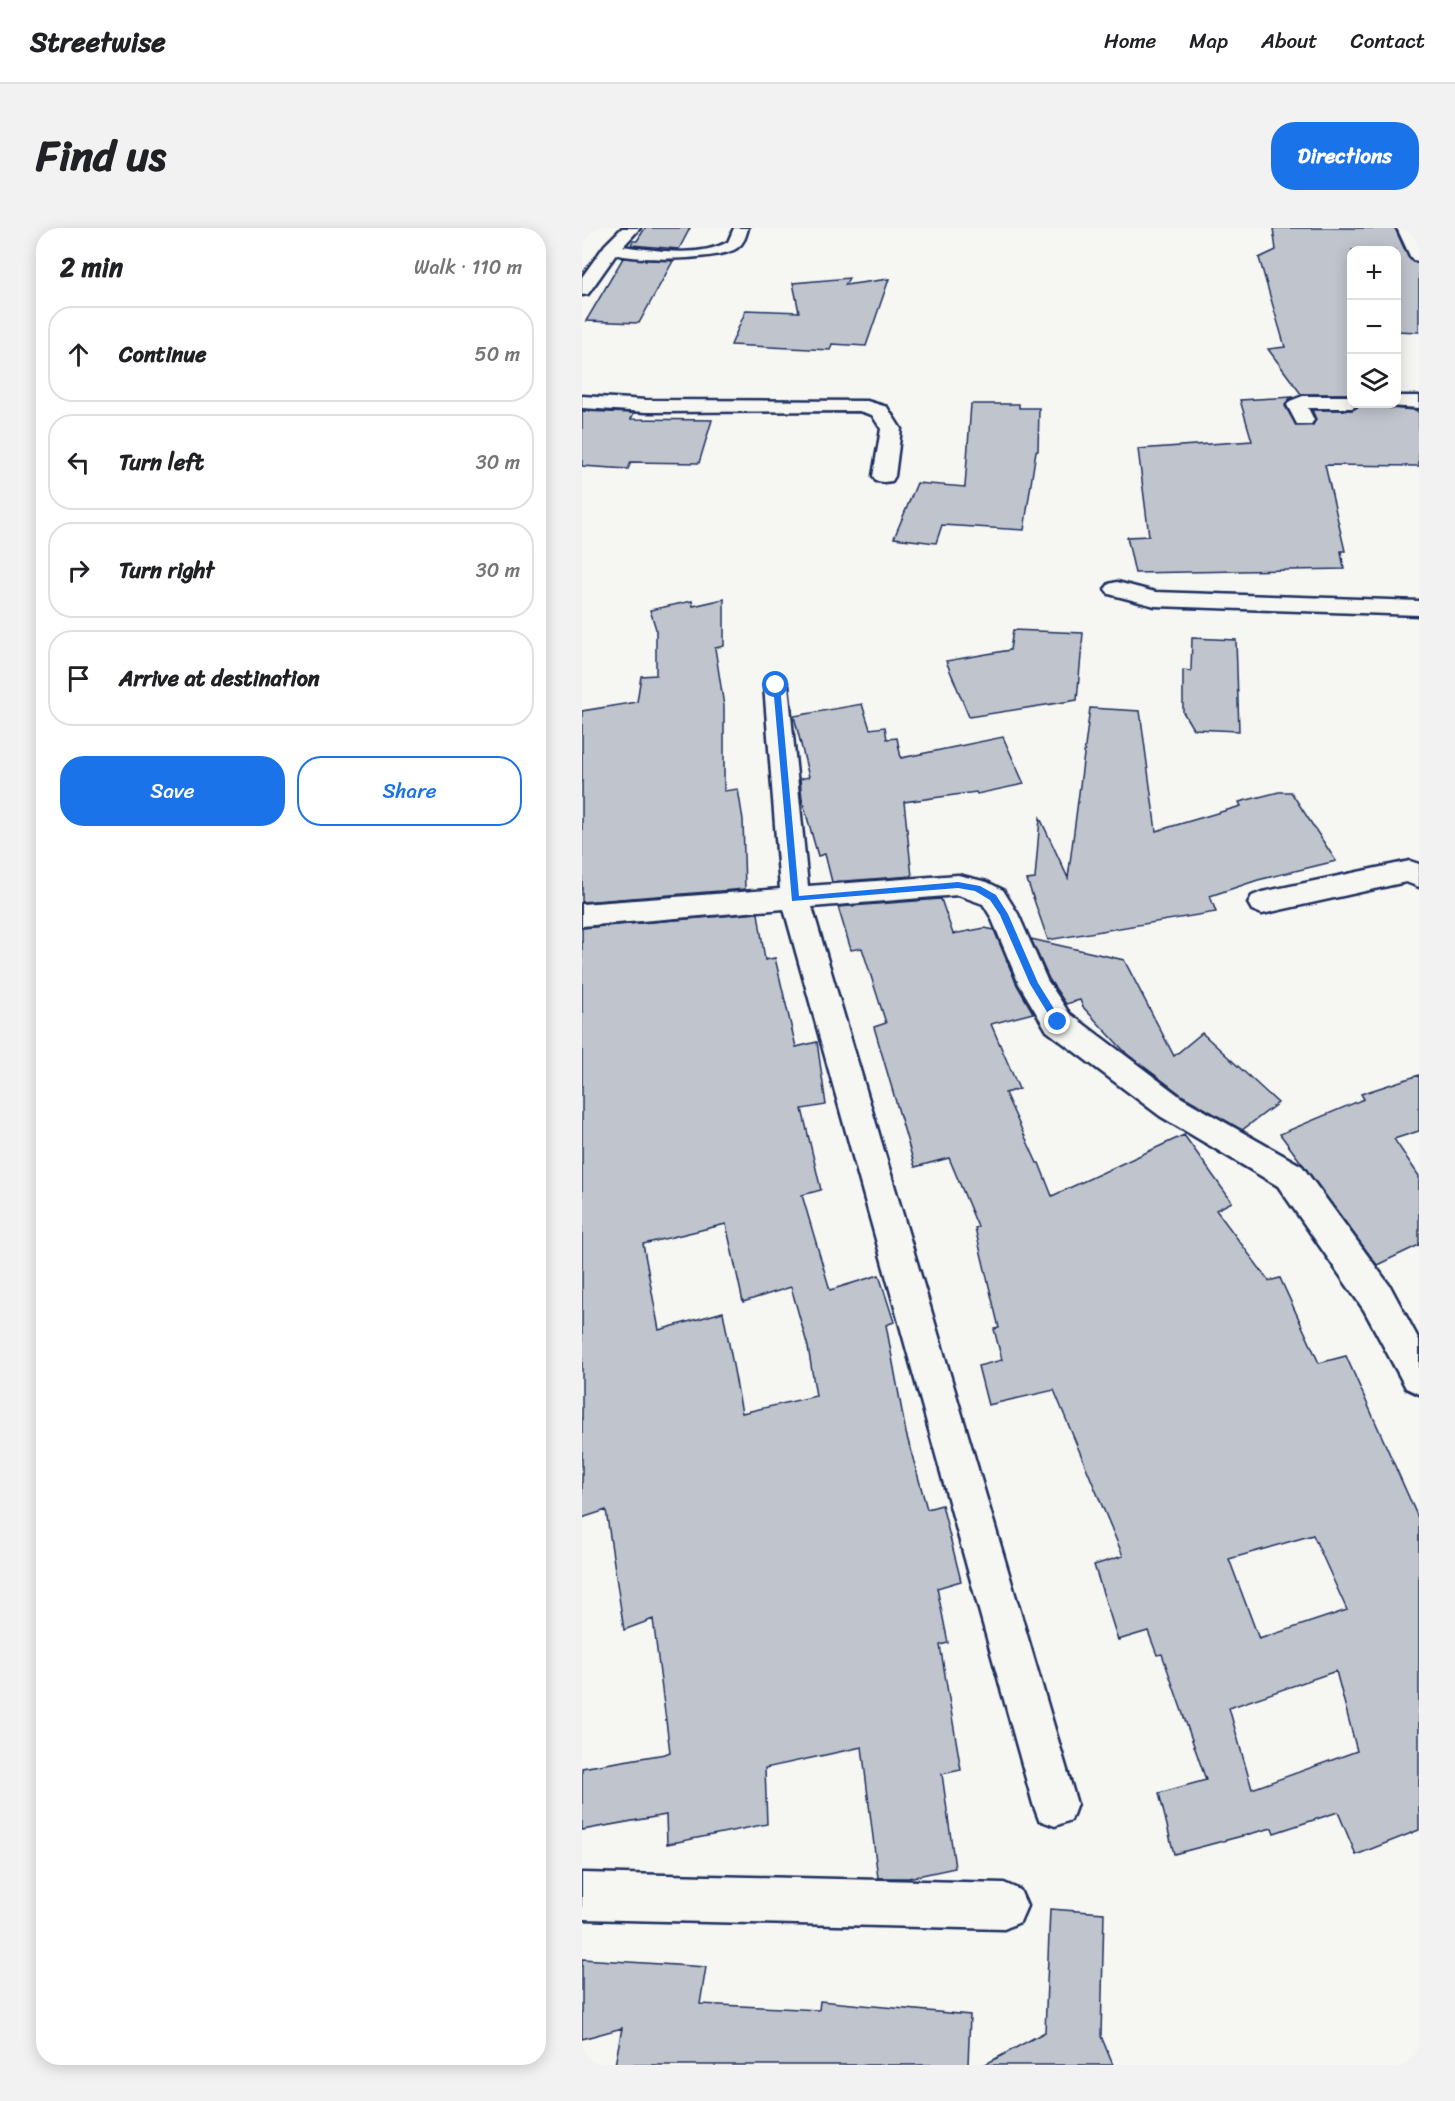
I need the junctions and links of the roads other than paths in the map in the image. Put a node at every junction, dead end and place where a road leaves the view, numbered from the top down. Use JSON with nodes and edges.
{"nodes":[{"id":1,"x":632,"y":228,"type":"edge"},
{"id":2,"x":741,"y":228,"type":"edge"},
{"id":3,"x":1405,"y":228,"type":"edge"},
{"id":4,"x":611,"y":249,"type":"junction"},
{"id":5,"x":1419,"y":256,"type":"edge"},
{"id":6,"x":582,"y":290,"type":"edge"},
{"id":7,"x":582,"y":402,"type":"edge"},
{"id":8,"x":1347,"y":402,"type":"edge"},
{"id":9,"x":1401,"y":402,"type":"edge"},
{"id":10,"x":1419,"y":402,"type":"edge"},
{"id":11,"x":1304,"y":420,"type":"dead end"},
{"id":12,"x":884,"y":476,"type":"dead end"},
{"id":13,"x":1117,"y":589,"type":"dead end"},
{"id":14,"x":1419,"y":608,"type":"edge"},
{"id":15,"x":776,"y":685,"type":"dead end"},
{"id":16,"x":1419,"y":877,"type":"edge"},
{"id":17,"x":795,"y":899,"type":"junction"},
{"id":18,"x":1262,"y":903,"type":"dead end"},
{"id":19,"x":582,"y":915,"type":"edge"},
{"id":20,"x":1419,"y":1376,"type":"edge"},
{"id":21,"x":1055,"y":1804,"type":"dead end"},
{"id":22,"x":582,"y":1896,"type":"edge"},
{"id":23,"x":1004,"y":1906,"type":"dead end"}],
"edges":[{"from":1,"to":4,"type":"street"},
{"from":2,"to":4,"type":"lane"},
{"from":3,"to":5,"type":"street"},
{"from":4,"to":6,"type":"street"},
{"from":7,"to":12,"type":"street"},
{"from":8,"to":11,"type":"street"},
{"from":9,"to":10,"type":"street"},
{"from":13,"to":14,"type":"street"},
{"from":15,"to":17,"type":"street"},
{"from":16,"to":18,"type":"street"},
{"from":17,"to":19,"type":"street"},
{"from":17,"to":20,"type":"street"},
{"from":17,"to":21,"type":"street"},
{"from":22,"to":23,"type":"street"}]}
